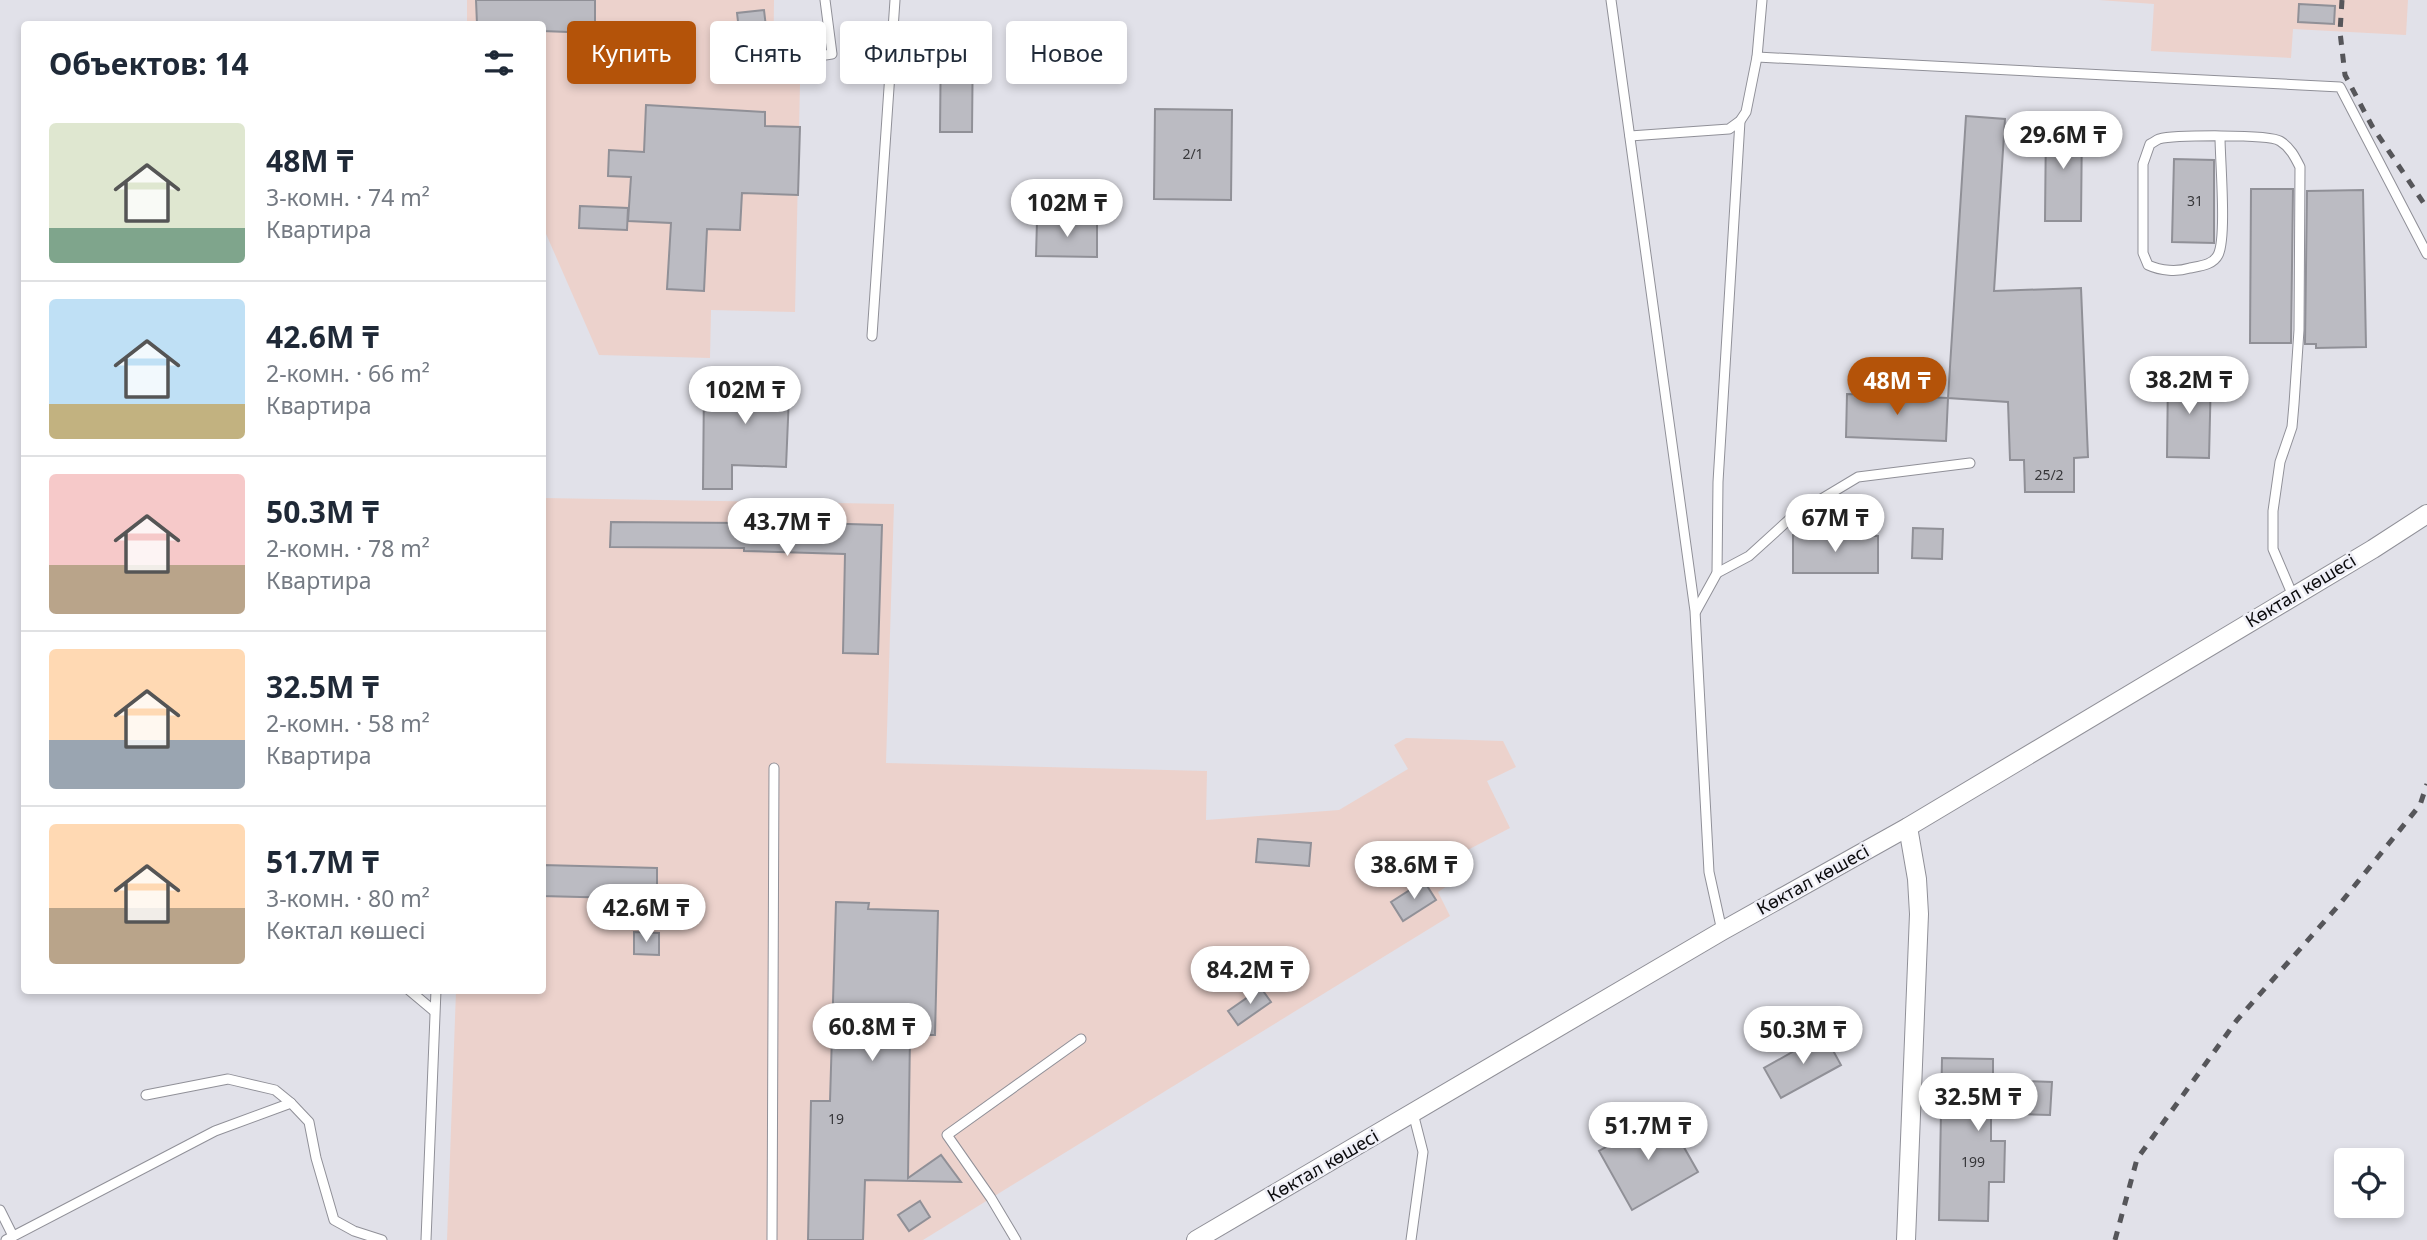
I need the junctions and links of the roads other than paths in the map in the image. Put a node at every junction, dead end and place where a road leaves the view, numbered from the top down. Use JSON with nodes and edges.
{"nodes":[{"id":1,"x":824,"y":0,"type":"edge"},
{"id":2,"x":895,"y":0,"type":"edge"},
{"id":3,"x":1611,"y":0,"type":"edge"},
{"id":4,"x":1762,"y":0,"type":"edge"},
{"id":5,"x":826,"y":55,"type":"edge"},
{"id":6,"x":1757,"y":57,"type":"junction"},
{"id":7,"x":1740,"y":121,"type":"junction"},
{"id":8,"x":1630,"y":136,"type":"junction"},
{"id":9,"x":2220,"y":137,"type":"junction"},
{"id":10,"x":2427,"y":254,"type":"edge"},
{"id":11,"x":872,"y":336,"type":"dead end"},
{"id":12,"x":1970,"y":463,"type":"dead end"},
{"id":13,"x":2427,"y":514,"type":"edge"},
{"id":14,"x":1717,"y":573,"type":"junction"},
{"id":15,"x":2293,"y":596,"type":"junction"},
{"id":16,"x":1695,"y":611,"type":"junction"},
{"id":17,"x":774,"y":768,"type":"dead end"},
{"id":18,"x":1908,"y":827,"type":"junction"},
{"id":19,"x":1722,"y":931,"type":"junction"},
{"id":20,"x":414,"y":994,"type":"edge"},
{"id":21,"x":436,"y":994,"type":"edge"},
{"id":22,"x":434,"y":1011,"type":"junction"},
{"id":23,"x":1081,"y":1038,"type":"dead end"},
{"id":24,"x":146,"y":1095,"type":"dead end"},
{"id":25,"x":291,"y":1103,"type":"junction"},
{"id":26,"x":1413,"y":1114,"type":"junction"},
{"id":27,"x":0,"y":1210,"type":"edge"},
{"id":28,"x":10,"y":1238,"type":"edge"},
{"id":29,"x":382,"y":1240,"type":"edge"},
{"id":30,"x":426,"y":1240,"type":"edge"},
{"id":31,"x":772,"y":1240,"type":"edge"},
{"id":32,"x":1016,"y":1240,"type":"edge"},
{"id":33,"x":1196,"y":1240,"type":"edge"},
{"id":34,"x":1411,"y":1240,"type":"edge"},
{"id":35,"x":1906,"y":1240,"type":"edge"}],
"edges":[{"from":1,"to":5,"type":"lane"},
{"from":2,"to":11,"type":"lane"},
{"from":3,"to":8,"type":"lane"},
{"from":4,"to":6,"type":"lane"},
{"from":6,"to":7,"type":"lane"},
{"from":6,"to":10,"type":"lane"},
{"from":7,"to":8,"type":"lane"},
{"from":7,"to":14,"type":"lane"},
{"from":8,"to":16,"type":"lane"},
{"from":9,"to":9,"type":"lane"},
{"from":9,"to":15,"type":"lane"},
{"from":12,"to":14,"type":"lane"},
{"from":13,"to":15,"type":"street","name":"Көктал көшесі"},
{"from":14,"to":16,"type":"lane"},
{"from":15,"to":18,"type":"street","name":"Көктал көшесі"},
{"from":16,"to":19,"type":"lane"},
{"from":17,"to":31,"type":"lane"},
{"from":18,"to":19,"type":"street","name":"Көктал көшесі"},
{"from":18,"to":35,"type":"street"},
{"from":19,"to":26,"type":"street","name":"Көктал көшесі"},
{"from":20,"to":22,"type":"lane"},
{"from":21,"to":22,"type":"lane"},
{"from":22,"to":30,"type":"lane"},
{"from":23,"to":32,"type":"lane"},
{"from":24,"to":25,"type":"lane"},
{"from":25,"to":28,"type":"lane"},
{"from":25,"to":29,"type":"lane"},
{"from":26,"to":33,"type":"street","name":"Көктал көшесі"},
{"from":26,"to":34,"type":"lane"},
{"from":27,"to":28,"type":"lane"}]}
